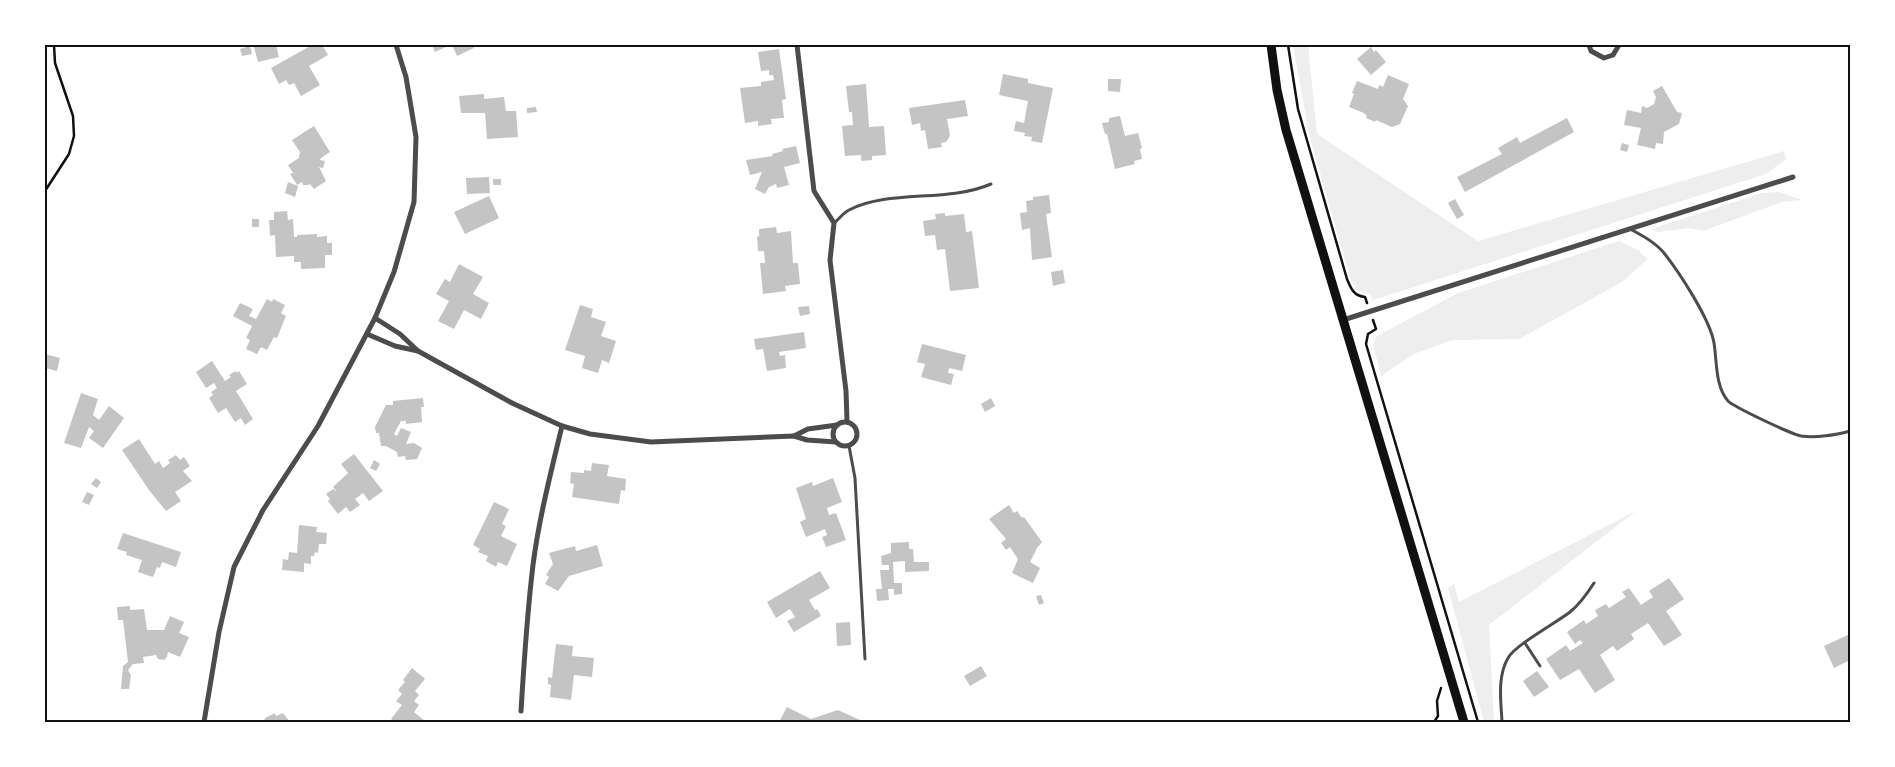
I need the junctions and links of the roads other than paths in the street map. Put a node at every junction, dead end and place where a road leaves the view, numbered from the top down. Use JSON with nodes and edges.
{"nodes":[{"id":1,"x":396,"y":45,"type":"edge"},
{"id":2,"x":797,"y":45,"type":"edge"},
{"id":3,"x":1271,"y":45,"type":"edge"},
{"id":4,"x":1589,"y":45,"type":"edge"},
{"id":5,"x":1619,"y":45,"type":"edge"},
{"id":6,"x":1793,"y":177,"type":"dead end"},
{"id":7,"x":991,"y":184,"type":"dead end"},
{"id":8,"x":834,"y":223,"type":"junction"},
{"id":9,"x":1630,"y":228,"type":"junction"},
{"id":10,"x":375,"y":318,"type":"junction"},
{"id":11,"x":1342,"y":320,"type":"junction"},
{"id":12,"x":367,"y":334,"type":"junction"},
{"id":13,"x":418,"y":351,"type":"junction"},
{"id":14,"x":847,"y":421,"type":"junction"},
{"id":15,"x":837,"y":424,"type":"junction"},
{"id":16,"x":562,"y":426,"type":"junction"},
{"id":17,"x":1850,"y":431,"type":"edge"},
{"id":18,"x":794,"y":436,"type":"junction"},
{"id":19,"x":836,"y":442,"type":"junction"},
{"id":20,"x":849,"y":446,"type":"junction"},
{"id":21,"x":1594,"y":583,"type":"dead end"},
{"id":22,"x":1525,"y":643,"type":"junction"},
{"id":23,"x":865,"y":660,"type":"dead end"},
{"id":24,"x":1540,"y":666,"type":"dead end"},
{"id":25,"x":521,"y":711,"type":"dead end"},
{"id":26,"x":204,"y":722,"type":"edge"},
{"id":27,"x":1464,"y":722,"type":"edge"},
{"id":28,"x":1502,"y":722,"type":"edge"}],
"edges":[{"from":1,"to":10,"type":"street"},
{"from":2,"to":8,"type":"street"},
{"from":3,"to":11,"type":"main road"},
{"from":4,"to":5,"type":"street"},
{"from":6,"to":9,"type":"street"},
{"from":7,"to":8,"type":"lane"},
{"from":8,"to":14,"type":"street"},
{"from":9,"to":11,"type":"street"},
{"from":9,"to":17,"type":"lane"},
{"from":10,"to":12,"type":"street"},
{"from":10,"to":13,"type":"street"},
{"from":11,"to":27,"type":"main road"},
{"from":12,"to":13,"type":"street"},
{"from":12,"to":26,"type":"street"},
{"from":13,"to":16,"type":"street"},
{"from":14,"to":15,"type":"street"},
{"from":14,"to":20,"type":"street"},
{"from":15,"to":18,"type":"street"},
{"from":15,"to":19,"type":"street"},
{"from":16,"to":18,"type":"street"},
{"from":16,"to":25,"type":"street"},
{"from":18,"to":19,"type":"street"},
{"from":19,"to":20,"type":"street"},
{"from":20,"to":23,"type":"lane"},
{"from":21,"to":22,"type":"lane"},
{"from":22,"to":24,"type":"lane"},
{"from":22,"to":28,"type":"lane"}]}
